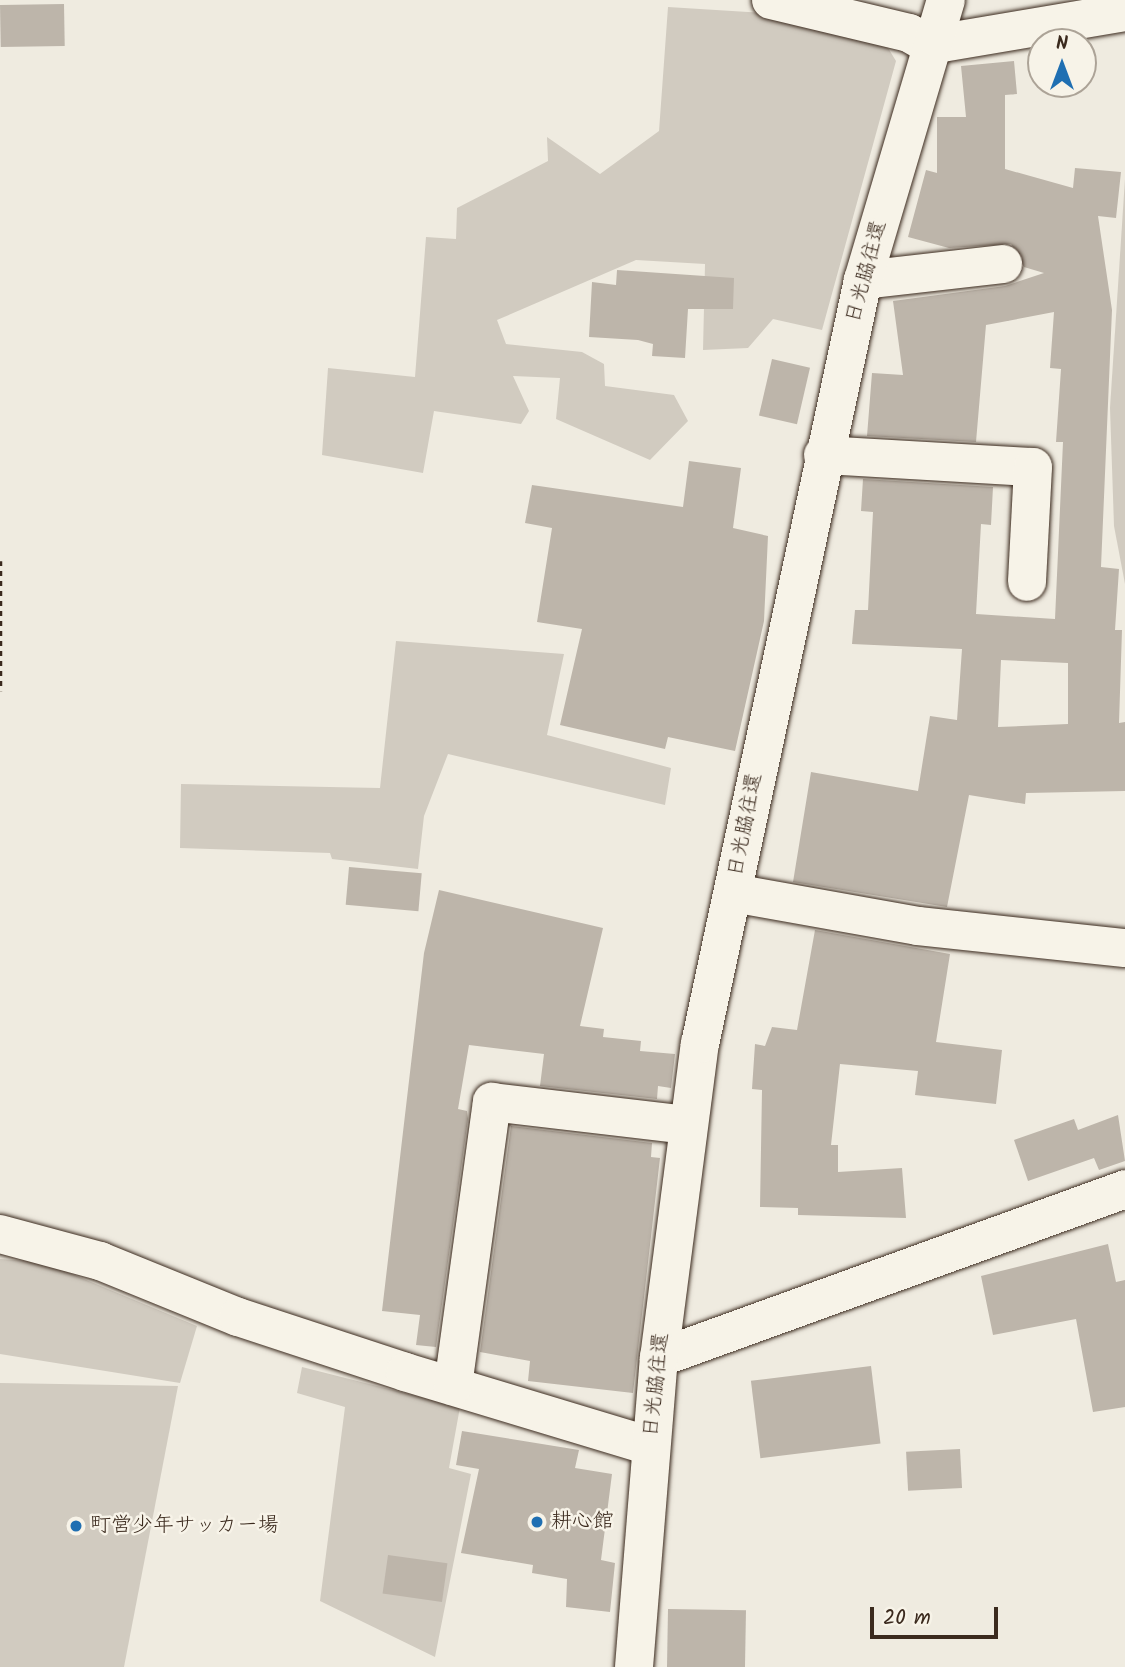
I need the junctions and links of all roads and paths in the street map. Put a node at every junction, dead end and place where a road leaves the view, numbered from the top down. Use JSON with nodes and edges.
{"nodes":[{"id":1,"x":771,"y":0,"type":"edge"},
{"id":2,"x":946,"y":0,"type":"edge"},
{"id":3,"x":1125,"y":12,"type":"edge"},
{"id":4,"x":930,"y":45,"type":"junction"},
{"id":5,"x":1003,"y":264,"type":"dead end"},
{"id":6,"x":863,"y":280,"type":"junction"},
{"id":7,"x":823,"y":454,"type":"junction"},
{"id":8,"x":0,"y":561,"type":"edge"},
{"id":9,"x":1027,"y":582,"type":"dead end"},
{"id":10,"x":0,"y":691,"type":"edge"},
{"id":11,"x":733,"y":893,"type":"junction"},
{"id":12,"x":1125,"y":947,"type":"edge"},
{"id":13,"x":689,"y":1125,"type":"junction"},
{"id":14,"x":1125,"y":1189,"type":"edge"},
{"id":15,"x":0,"y":1234,"type":"edge"},
{"id":16,"x":659,"y":1358,"type":"junction"},
{"id":17,"x":453,"y":1386,"type":"junction"},
{"id":18,"x":650,"y":1446,"type":"junction"},
{"id":19,"x":634,"y":1667,"type":"edge"}],
"edges":[{"from":1,"to":4,"type":"street"},
{"from":2,"to":4,"type":"street","name":"日光脇往還"},
{"from":3,"to":4,"type":"street"},
{"from":4,"to":6,"type":"street","name":"日光脇往還"},
{"from":5,"to":6,"type":"street"},
{"from":6,"to":7,"type":"street","name":"日光脇往還"},
{"from":7,"to":9,"type":"street"},
{"from":7,"to":11,"type":"street","name":"日光脇往還"},
{"from":8,"to":10,"type":"path"},
{"from":11,"to":12,"type":"street"},
{"from":11,"to":13,"type":"street","name":"日光脇往還"},
{"from":13,"to":16,"type":"street","name":"日光脇往還"},
{"from":13,"to":17,"type":"street"},
{"from":14,"to":16,"type":"street"},
{"from":15,"to":17,"type":"street"},
{"from":16,"to":18,"type":"street","name":"日光脇往還"},
{"from":17,"to":18,"type":"street"},
{"from":18,"to":19,"type":"street","name":"日光脇往還"}]}
